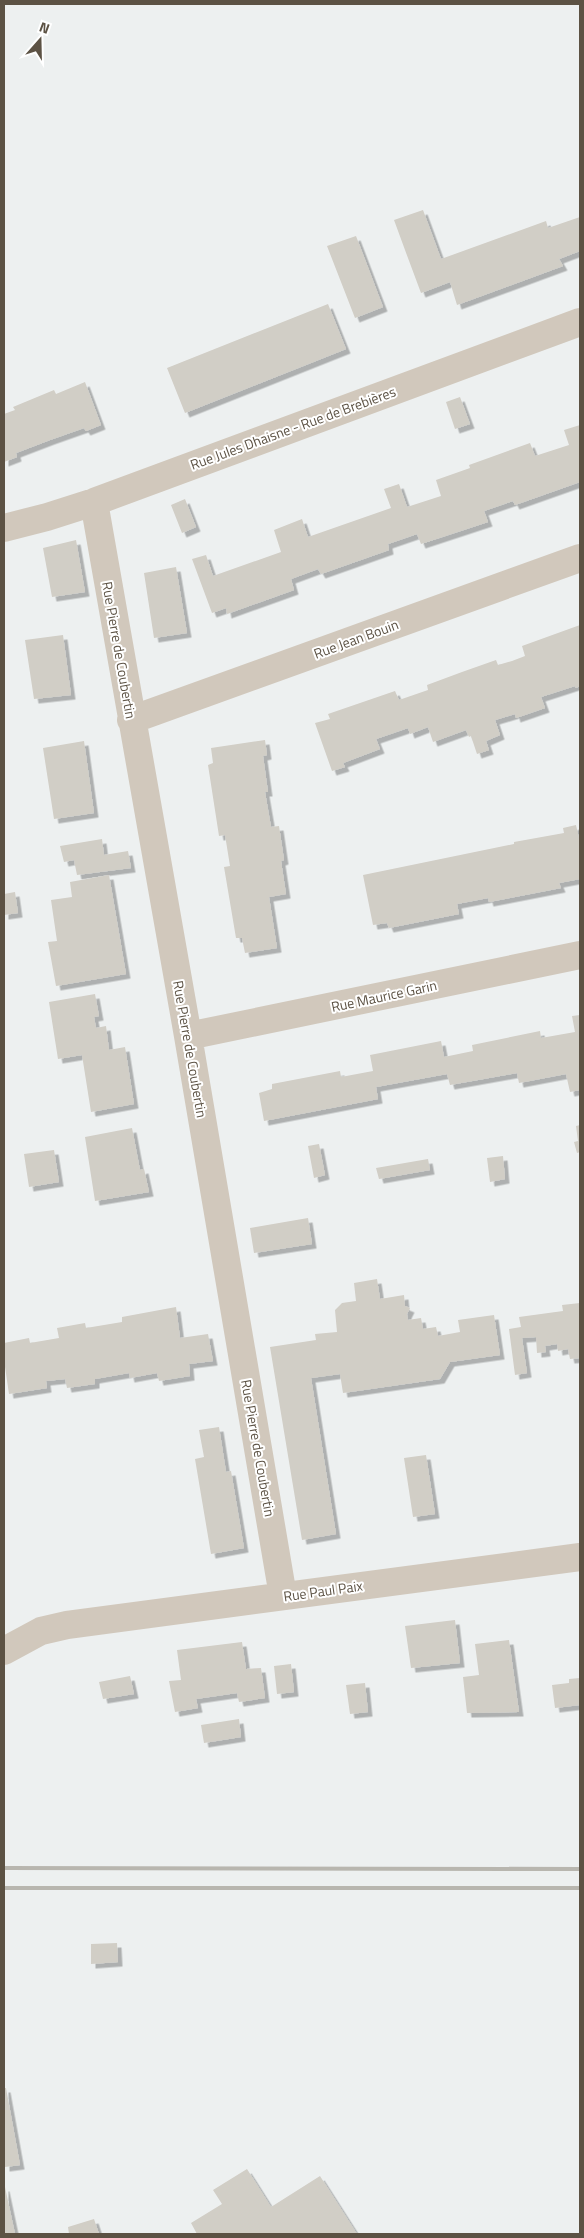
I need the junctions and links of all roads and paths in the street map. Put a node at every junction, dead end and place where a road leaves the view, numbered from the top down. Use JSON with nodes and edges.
{"nodes":[{"id":1,"x":580,"y":322,"type":"edge"},
{"id":2,"x":94,"y":502,"type":"junction"},
{"id":3,"x":4,"y":528,"type":"edge"},
{"id":4,"x":580,"y":558,"type":"edge"},
{"id":5,"x":131,"y":720,"type":"junction"},
{"id":6,"x":580,"y":955,"type":"edge"},
{"id":7,"x":188,"y":1036,"type":"junction"},
{"id":8,"x":580,"y":1557,"type":"edge"},
{"id":9,"x":283,"y":1596,"type":"junction"},
{"id":10,"x":67,"y":1625,"type":"junction"},
{"id":11,"x":4,"y":1629,"type":"edge"},
{"id":12,"x":4,"y":1651,"type":"edge"}],
"edges":[{"from":1,"to":2,"type":"street","name":"Rue Jules Dhaisne - Rue de Brebières"},
{"from":2,"to":3,"type":"street","name":"Rue Jules Dhaisne - Rue de Brebières"},
{"from":2,"to":5,"type":"street","name":"Rue Pierre de Coubertin"},
{"from":4,"to":5,"type":"street","name":"Rue Jean Bouin"},
{"from":5,"to":7,"type":"street","name":"Rue Pierre de Coubertin"},
{"from":6,"to":7,"type":"street","name":"Rue Maurice Garin"},
{"from":7,"to":9,"type":"street","name":"Rue Pierre de Coubertin"},
{"from":8,"to":9,"type":"street","name":"Rue Paul Paix"},
{"from":9,"to":10,"type":"street","name":"Rue Paul Paix"},
{"from":10,"to":11,"type":"street","name":"Rue Paul Paix"},
{"from":10,"to":12,"type":"street","name":"Rue Paul Paix"}]}
